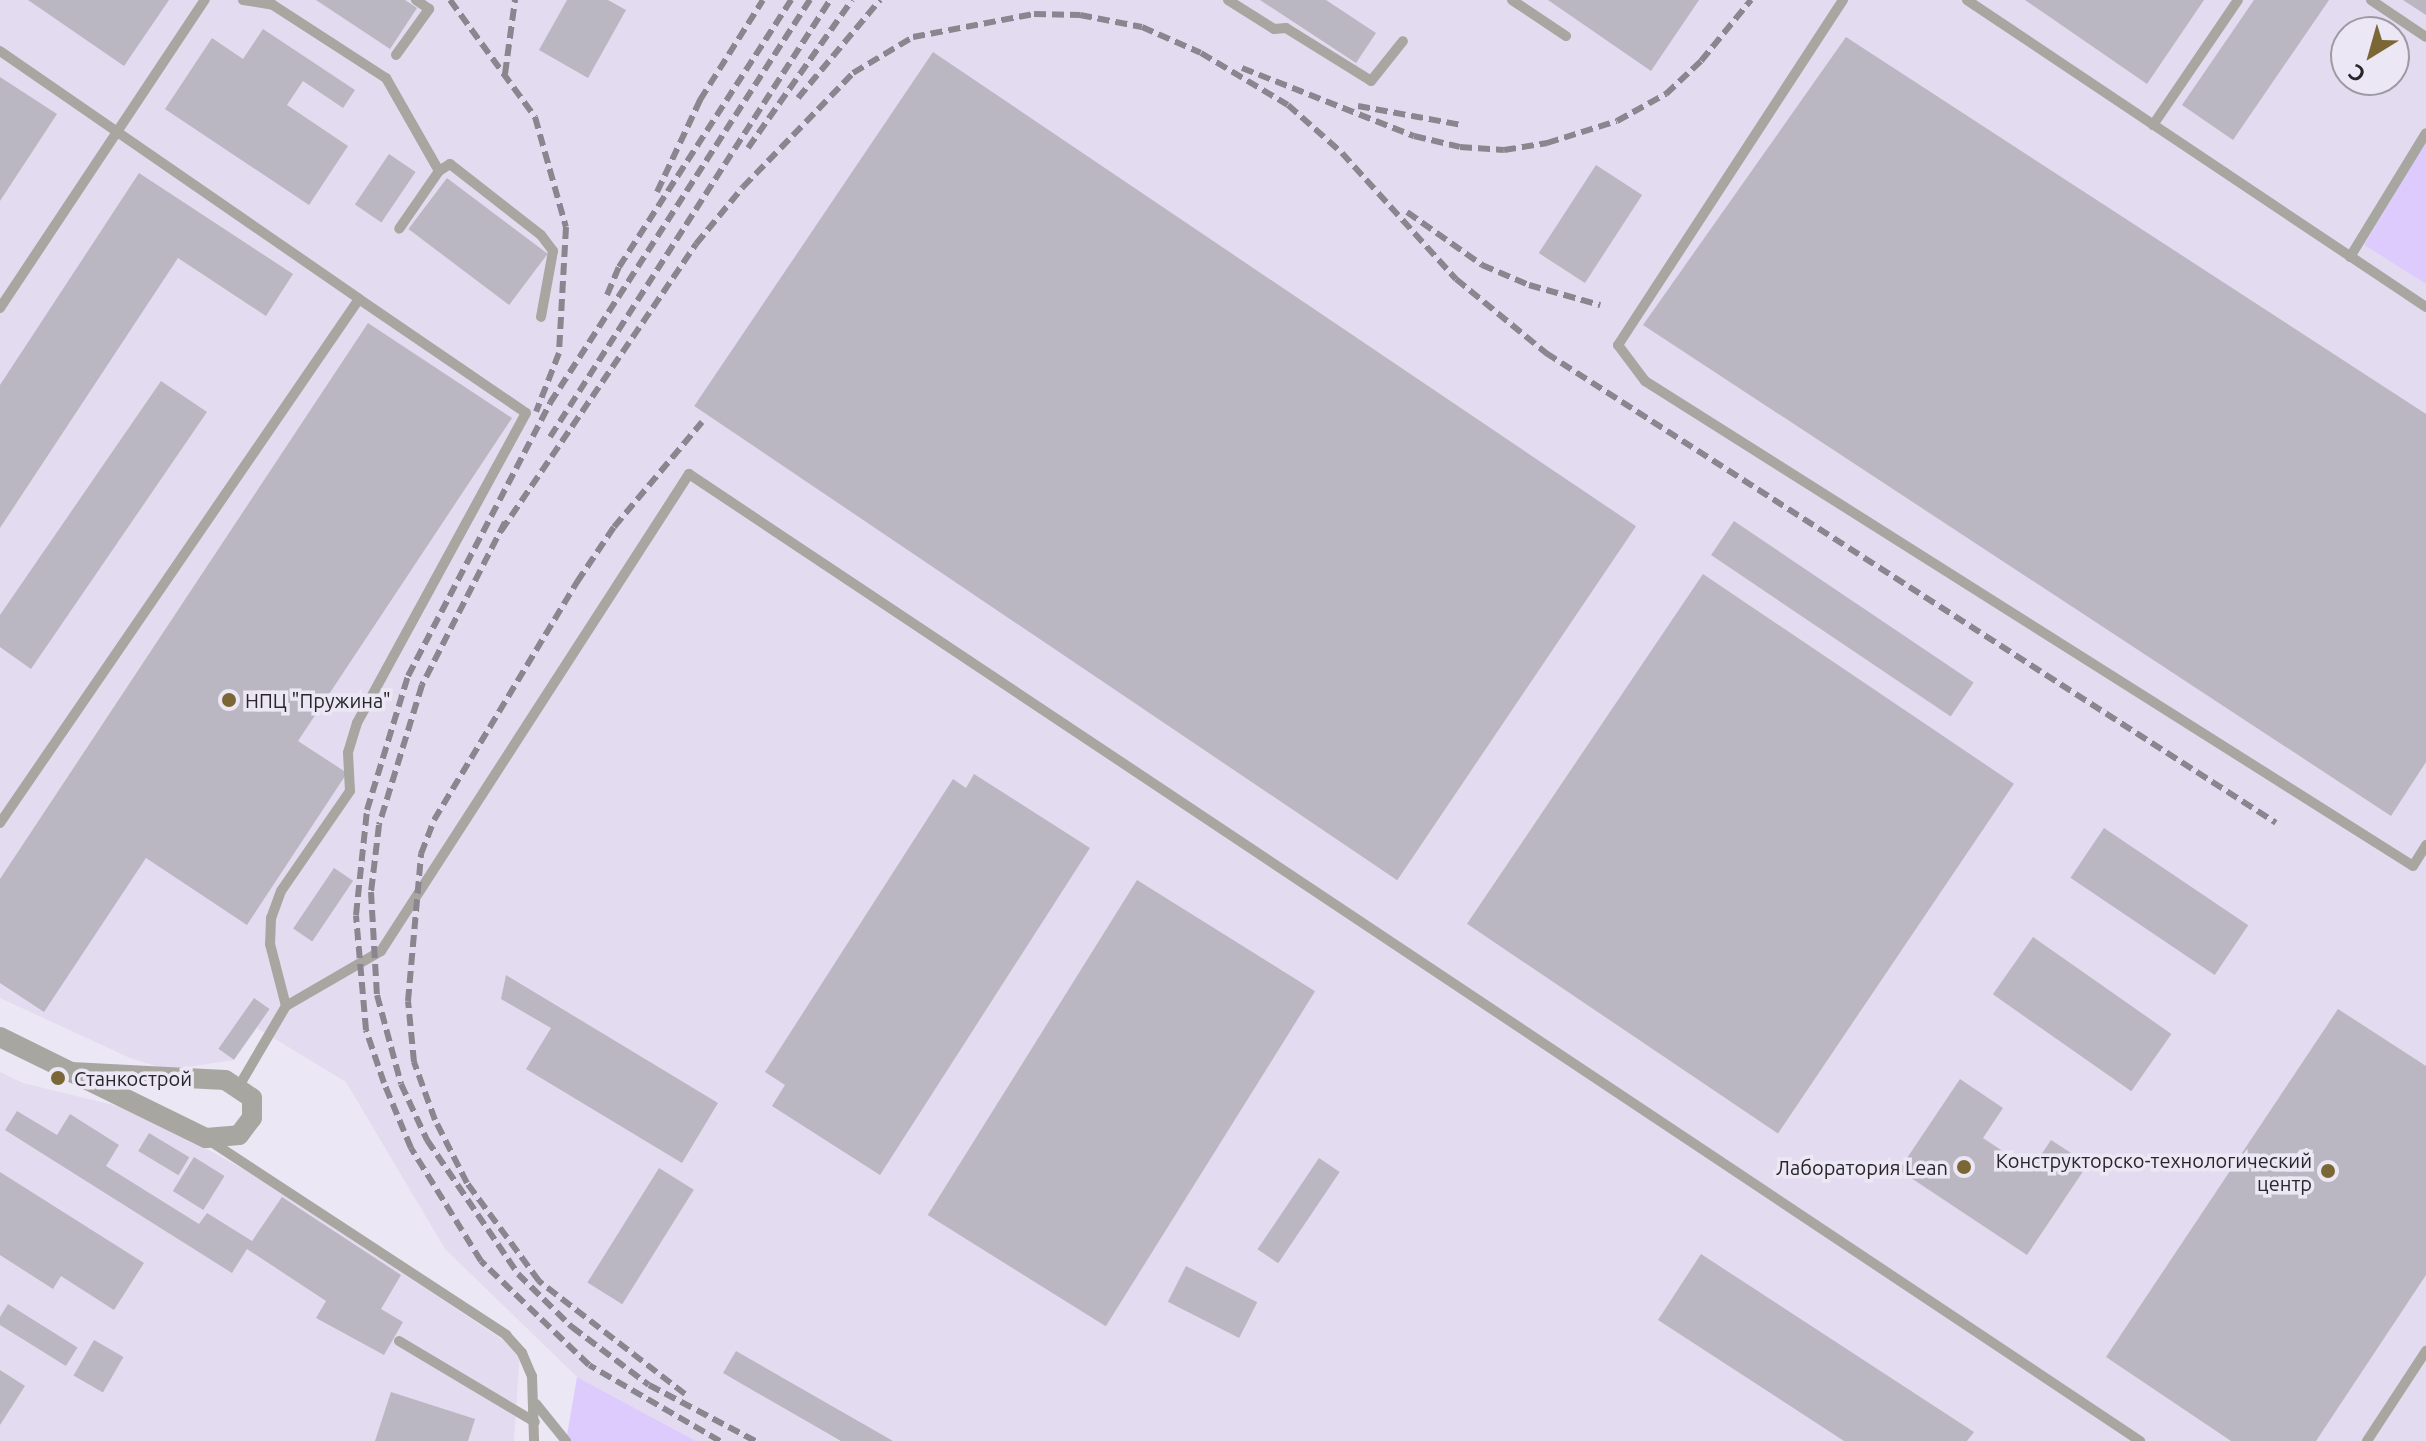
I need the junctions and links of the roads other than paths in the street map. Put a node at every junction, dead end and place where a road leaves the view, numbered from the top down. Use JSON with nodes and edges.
{"nodes":[{"id":1,"x":205,"y":0,"type":"edge"},
{"id":2,"x":243,"y":0,"type":"edge"},
{"id":3,"x":416,"y":0,"type":"edge"},
{"id":4,"x":1228,"y":0,"type":"edge"},
{"id":5,"x":1512,"y":0,"type":"edge"},
{"id":6,"x":1843,"y":0,"type":"edge"},
{"id":7,"x":1967,"y":0,"type":"edge"},
{"id":8,"x":2238,"y":0,"type":"edge"},
{"id":9,"x":2371,"y":0,"type":"edge"},
{"id":10,"x":1566,"y":36,"type":"dead end"},
{"id":11,"x":2426,"y":37,"type":"edge"},
{"id":12,"x":1403,"y":41,"type":"dead end"},
{"id":13,"x":0,"y":51,"type":"edge"},
{"id":14,"x":396,"y":55,"type":"dead end"},
{"id":15,"x":2153,"y":125,"type":"junction"},
{"id":16,"x":120,"y":130,"type":"junction"},
{"id":17,"x":2426,"y":133,"type":"edge"},
{"id":18,"x":439,"y":171,"type":"junction"},
{"id":19,"x":399,"y":229,"type":"dead end"},
{"id":20,"x":2350,"y":257,"type":"junction"},
{"id":21,"x":359,"y":299,"type":"junction"},
{"id":22,"x":2426,"y":307,"type":"edge"},
{"id":23,"x":0,"y":308,"type":"edge"},
{"id":24,"x":541,"y":317,"type":"dead end"},
{"id":25,"x":0,"y":823,"type":"edge"},
{"id":26,"x":2426,"y":845,"type":"edge"},
{"id":27,"x":286,"y":1006,"type":"junction"},
{"id":28,"x":0,"y":1037,"type":"edge"},
{"id":29,"x":71,"y":1072,"type":"junction"},
{"id":30,"x":239,"y":1086,"type":"junction"},
{"id":31,"x":206,"y":1138,"type":"junction"},
{"id":32,"x":399,"y":1341,"type":"dead end"},
{"id":33,"x":2426,"y":1351,"type":"edge"},
{"id":34,"x":536,"y":1404,"type":"junction"},
{"id":35,"x":535,"y":1422,"type":"junction"},
{"id":36,"x":534,"y":1441,"type":"edge"},
{"id":37,"x":566,"y":1441,"type":"edge"},
{"id":38,"x":2140,"y":1441,"type":"edge"},
{"id":39,"x":2367,"y":1441,"type":"edge"}],
"edges":[{"from":1,"to":16,"type":"lane"},
{"from":2,"to":18,"type":"lane"},
{"from":3,"to":14,"type":"lane"},
{"from":4,"to":12,"type":"lane"},
{"from":5,"to":10,"type":"lane"},
{"from":6,"to":26,"type":"lane"},
{"from":7,"to":15,"type":"lane"},
{"from":8,"to":15,"type":"lane"},
{"from":9,"to":11,"type":"lane"},
{"from":13,"to":16,"type":"lane"},
{"from":15,"to":20,"type":"lane"},
{"from":16,"to":21,"type":"lane"},
{"from":16,"to":23,"type":"lane"},
{"from":17,"to":20,"type":"lane"},
{"from":18,"to":19,"type":"lane"},
{"from":18,"to":24,"type":"lane"},
{"from":20,"to":22,"type":"lane"},
{"from":21,"to":25,"type":"lane"},
{"from":21,"to":27,"type":"lane"},
{"from":27,"to":30,"type":"lane"},
{"from":27,"to":38,"type":"lane"},
{"from":28,"to":29,"type":"street"},
{"from":29,"to":30,"type":"street"},
{"from":29,"to":31,"type":"street"},
{"from":30,"to":31,"type":"street"},
{"from":31,"to":34,"type":"lane"},
{"from":32,"to":35,"type":"lane"},
{"from":33,"to":39,"type":"lane"},
{"from":34,"to":35,"type":"lane"},
{"from":34,"to":37,"type":"lane"},
{"from":35,"to":36,"type":"lane"}]}
